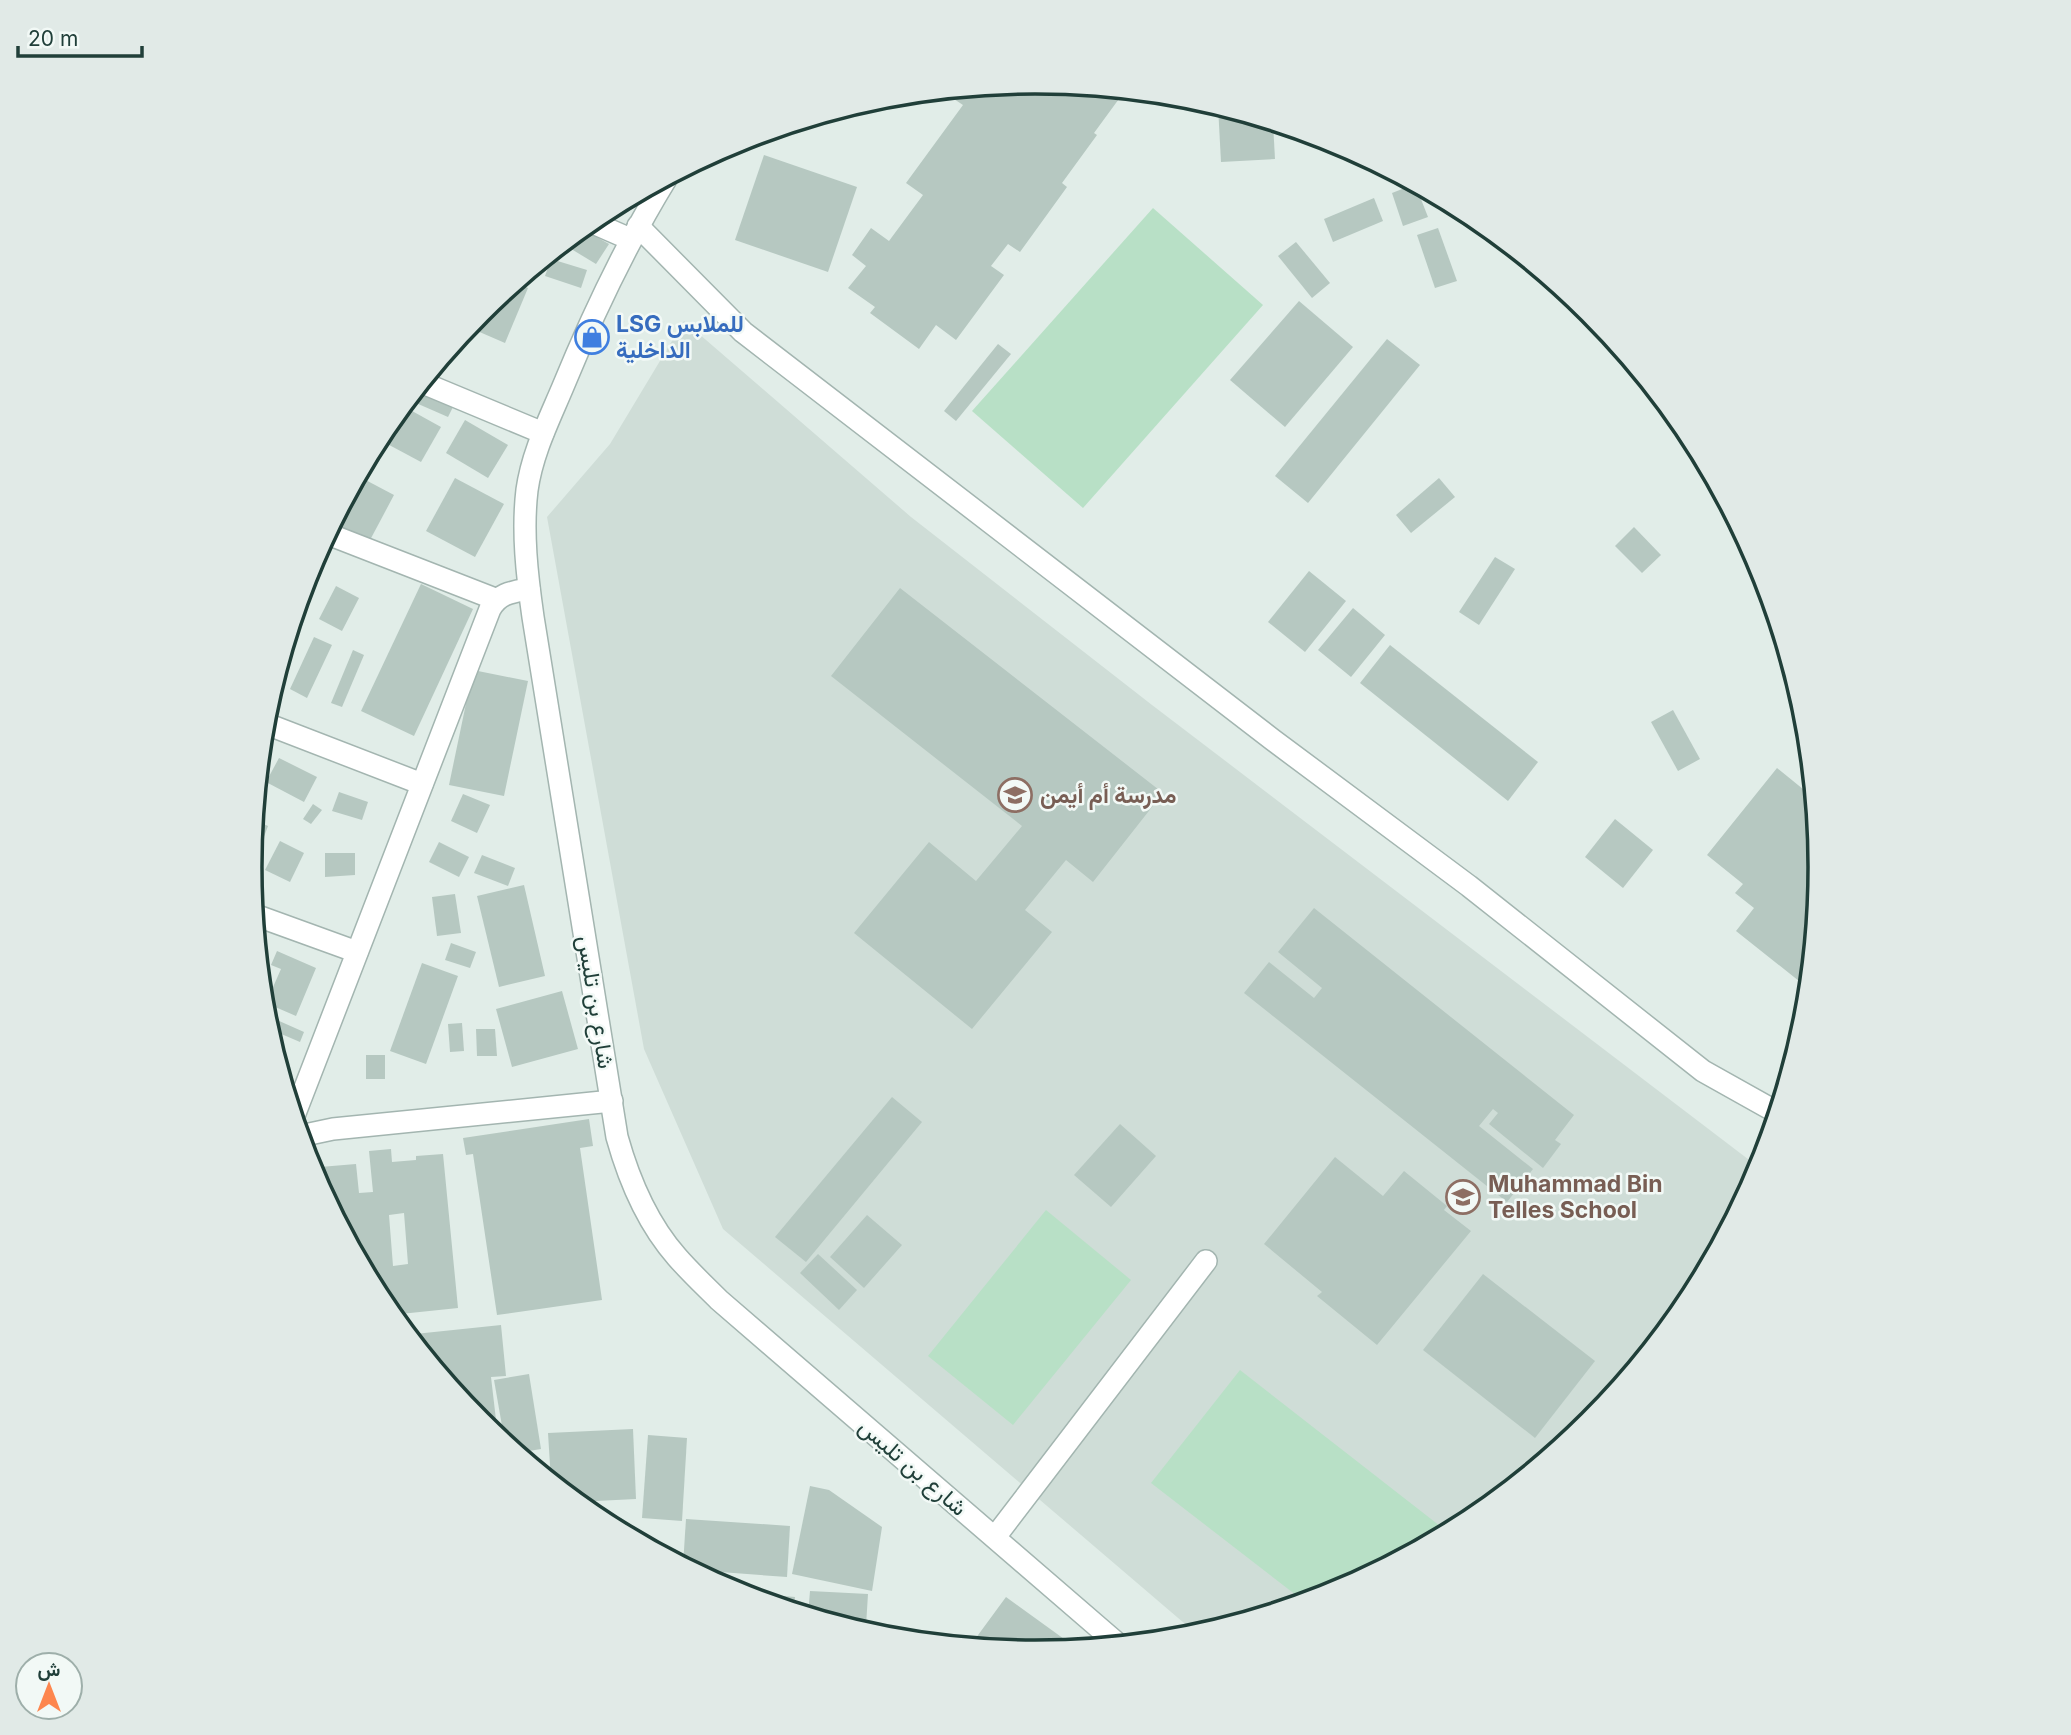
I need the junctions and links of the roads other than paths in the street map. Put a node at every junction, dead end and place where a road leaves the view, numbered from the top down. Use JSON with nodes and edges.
{"nodes":[{"id":1,"x":657,"y":194,"type":"edge"},
{"id":2,"x":605,"y":225,"type":"edge"},
{"id":3,"x":634,"y":232,"type":"junction"},
{"id":4,"x":431,"y":386,"type":"edge"},
{"id":5,"x":543,"y":433,"type":"junction"},
{"id":6,"x":337,"y":537,"type":"edge"},
{"id":7,"x":529,"y":589,"type":"junction"},
{"id":8,"x":495,"y":599,"type":"junction"},
{"id":9,"x":275,"y":727,"type":"edge"},
{"id":10,"x":422,"y":785,"type":"junction"},
{"id":11,"x":264,"y":918,"type":"edge"},
{"id":12,"x":357,"y":952,"type":"junction"},
{"id":13,"x":612,"y":1101,"type":"junction"},
{"id":14,"x":300,"y":1102,"type":"edge"},
{"id":15,"x":1769,"y":1108,"type":"edge"},
{"id":16,"x":310,"y":1134,"type":"edge"},
{"id":17,"x":1206,"y":1261,"type":"dead end"},
{"id":18,"x":995,"y":1537,"type":"junction"},
{"id":19,"x":1110,"y":1637,"type":"edge"}],
"edges":[{"from":1,"to":3,"type":"street","name":"شارع بن تليس"},
{"from":2,"to":3,"type":"street"},
{"from":3,"to":5,"type":"street","name":"شارع بن تليس"},
{"from":3,"to":15,"type":"street"},
{"from":4,"to":5,"type":"street"},
{"from":5,"to":7,"type":"street","name":"شارع بن تليس"},
{"from":6,"to":8,"type":"street"},
{"from":7,"to":8,"type":"street"},
{"from":7,"to":13,"type":"street","name":"شارع بن تليس"},
{"from":8,"to":10,"type":"street"},
{"from":9,"to":10,"type":"street"},
{"from":10,"to":12,"type":"street"},
{"from":11,"to":12,"type":"street"},
{"from":12,"to":14,"type":"street"},
{"from":13,"to":16,"type":"street"},
{"from":13,"to":18,"type":"street","name":"شارع بن تليس"},
{"from":17,"to":18,"type":"street"},
{"from":18,"to":19,"type":"street","name":"شارع بن تليس"}]}
